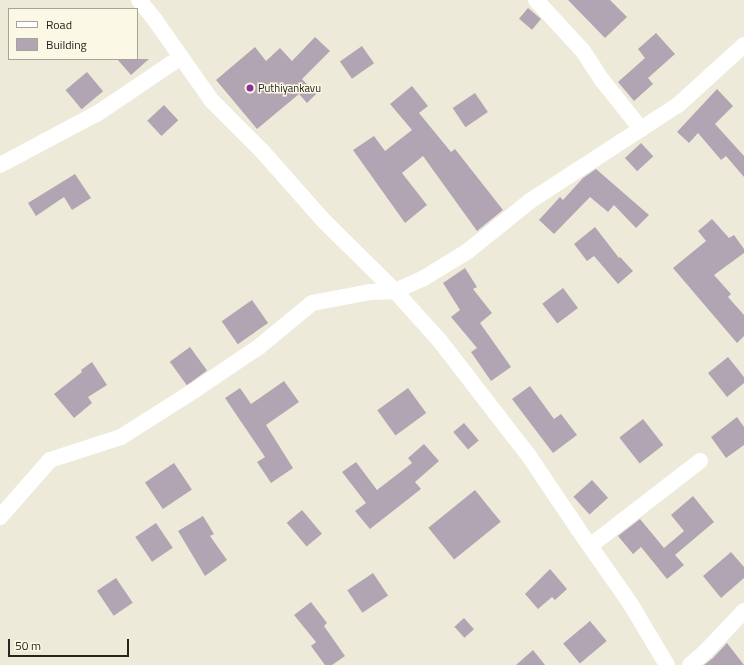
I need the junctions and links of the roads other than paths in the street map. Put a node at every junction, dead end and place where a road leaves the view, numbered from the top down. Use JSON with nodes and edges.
{"nodes":[{"id":1,"x":139,"y":0,"type":"edge"},
{"id":2,"x":536,"y":0,"type":"edge"},
{"id":3,"x":744,"y":45,"type":"edge"},
{"id":4,"x":181,"y":57,"type":"junction"},
{"id":5,"x":641,"y":129,"type":"junction"},
{"id":6,"x":0,"y":165,"type":"edge"},
{"id":7,"x":395,"y":291,"type":"junction"},
{"id":8,"x":700,"y":461,"type":"dead end"},
{"id":9,"x":0,"y":518,"type":"edge"},
{"id":10,"x":590,"y":546,"type":"junction"},
{"id":11,"x":744,"y":611,"type":"edge"},
{"id":12,"x":668,"y":665,"type":"edge"},
{"id":13,"x":690,"y":665,"type":"edge"}],
"edges":[{"from":1,"to":4,"type":"street"},
{"from":2,"to":5,"type":"street"},
{"from":3,"to":5,"type":"street"},
{"from":4,"to":6,"type":"street"},
{"from":4,"to":7,"type":"street"},
{"from":5,"to":7,"type":"street"},
{"from":7,"to":9,"type":"street"},
{"from":7,"to":10,"type":"street"},
{"from":8,"to":10,"type":"street"},
{"from":10,"to":12,"type":"street"},
{"from":11,"to":13,"type":"street"}]}
